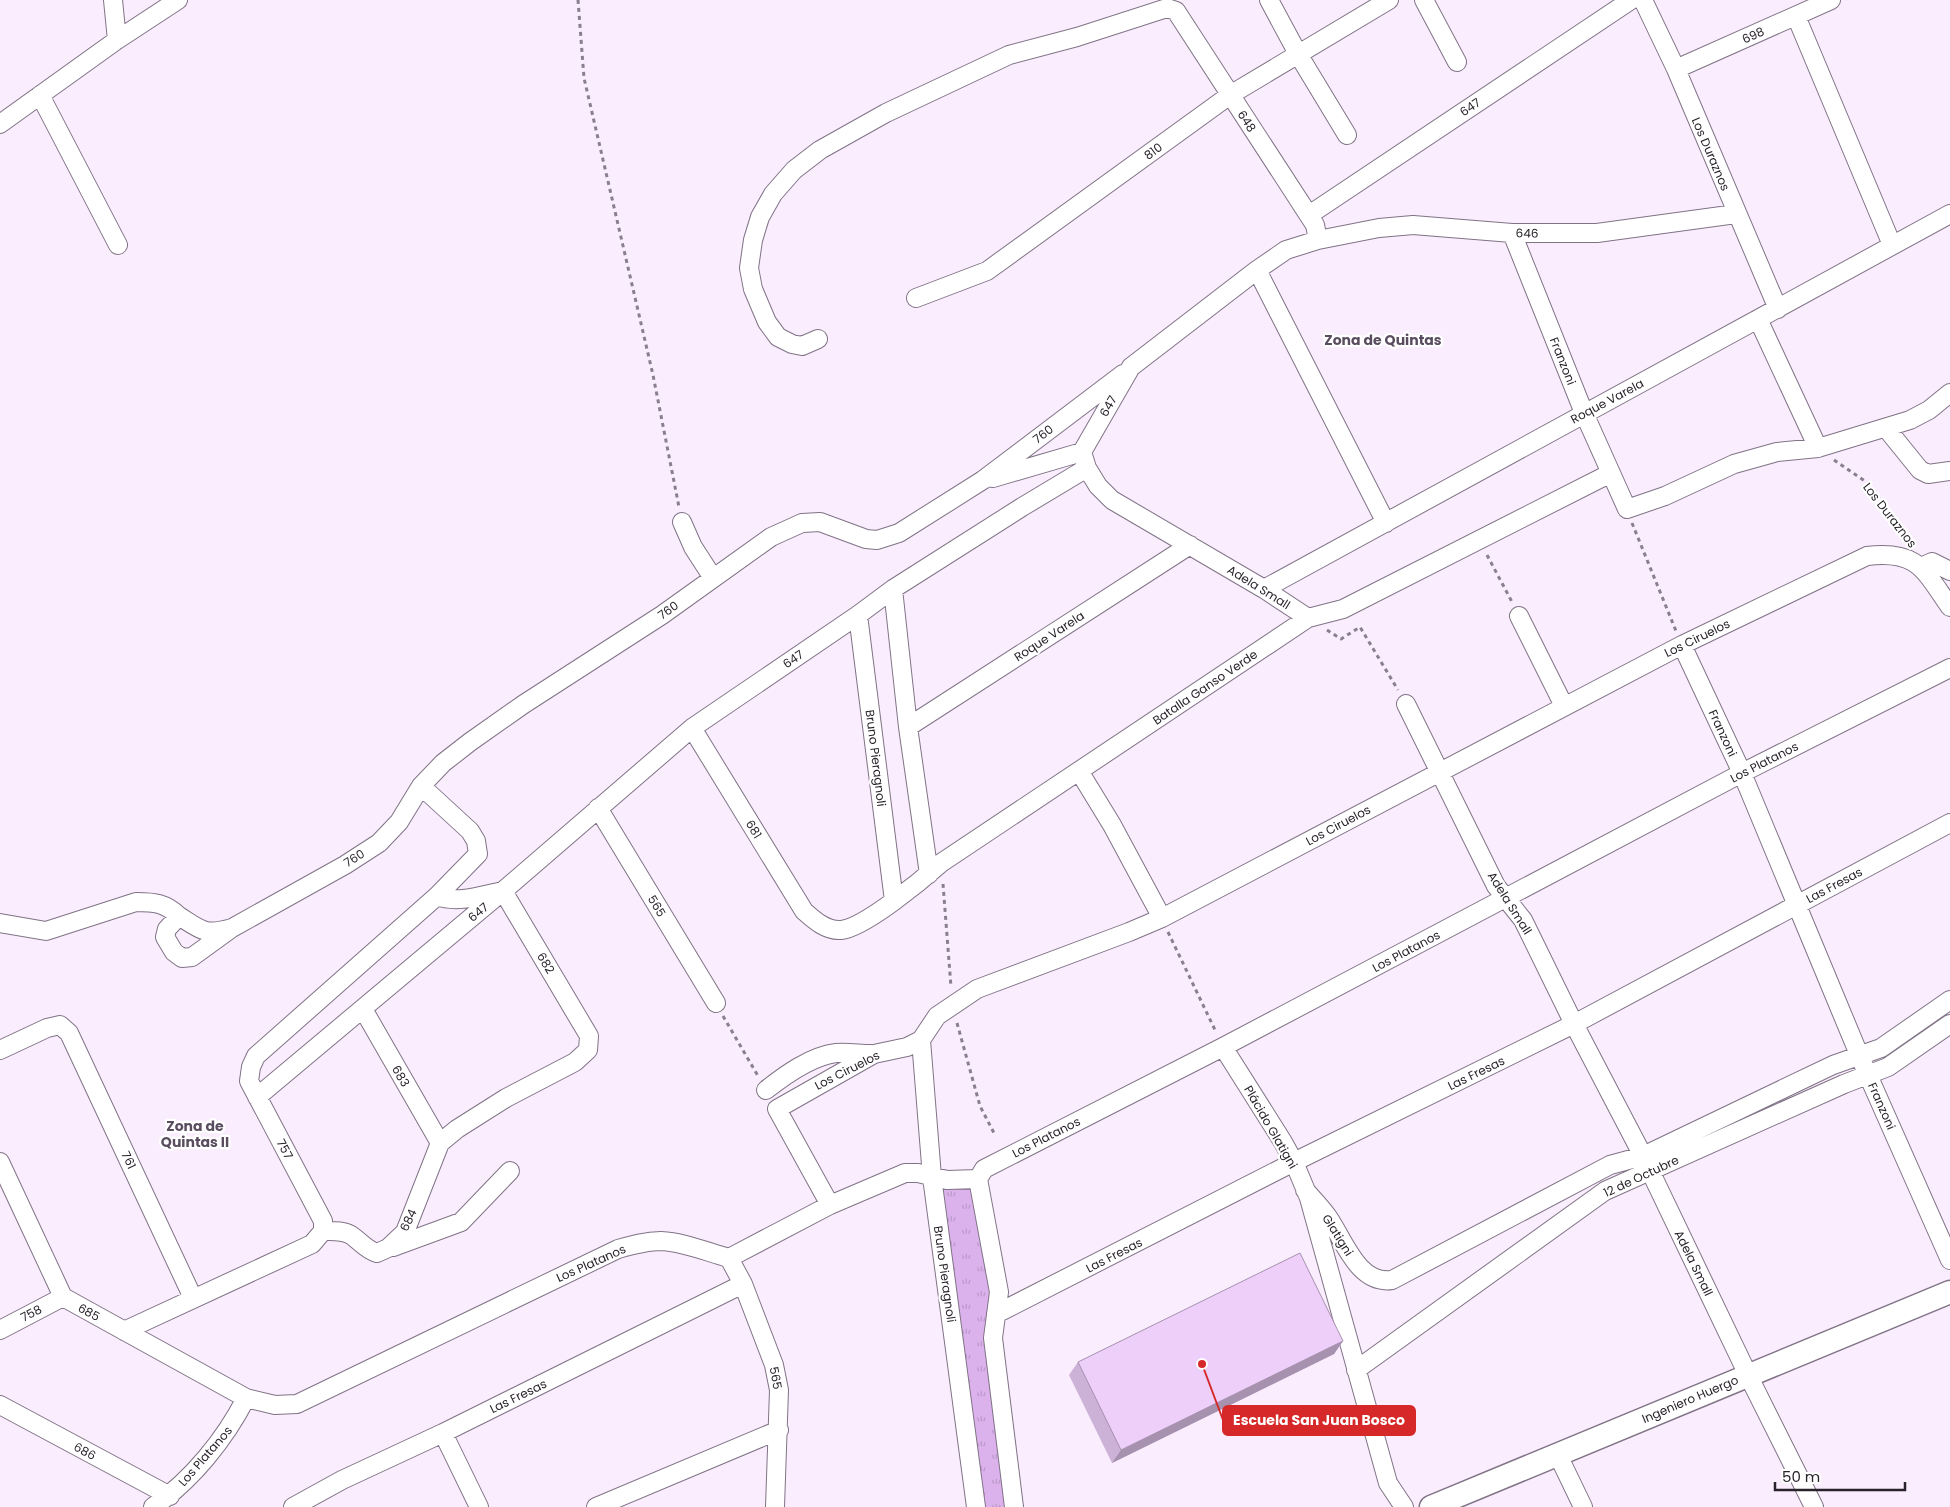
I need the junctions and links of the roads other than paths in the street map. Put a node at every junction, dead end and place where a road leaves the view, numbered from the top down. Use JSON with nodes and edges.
{"nodes":[{"id":1,"x":113,"y":0,"type":"edge"},
{"id":2,"x":178,"y":0,"type":"edge"},
{"id":3,"x":1269,"y":0,"type":"edge"},
{"id":4,"x":1389,"y":0,"type":"edge"},
{"id":5,"x":1424,"y":0,"type":"edge"},
{"id":6,"x":1631,"y":0,"type":"edge"},
{"id":7,"x":1643,"y":0,"type":"edge"},
{"id":8,"x":1831,"y":0,"type":"edge"},
{"id":9,"x":1796,"y":16,"type":"junction"},
{"id":10,"x":117,"y":40,"type":"junction"},
{"id":11,"x":1298,"y":54,"type":"junction"},
{"id":12,"x":1457,"y":62,"type":"dead end"},
{"id":13,"x":1676,"y":69,"type":"junction"},
{"id":14,"x":40,"y":95,"type":"junction"},
{"id":15,"x":1230,"y":95,"type":"junction"},
{"id":16,"x":0,"y":124,"type":"edge"},
{"id":17,"x":1347,"y":135,"type":"dead end"},
{"id":18,"x":1736,"y":214,"type":"junction"},
{"id":19,"x":1309,"y":215,"type":"junction"},
{"id":20,"x":1949,"y":216,"type":"edge"},
{"id":21,"x":1512,"y":233,"type":"junction"},
{"id":22,"x":1318,"y":240,"type":"junction"},
{"id":23,"x":118,"y":245,"type":"dead end"},
{"id":24,"x":1892,"y":245,"type":"junction"},
{"id":25,"x":1257,"y":270,"type":"junction"},
{"id":26,"x":916,"y":298,"type":"dead end"},
{"id":27,"x":1778,"y":309,"type":"junction"},
{"id":28,"x":1758,"y":319,"type":"junction"},
{"id":29,"x":818,"y":339,"type":"dead end"},
{"id":30,"x":1131,"y":367,"type":"junction"},
{"id":31,"x":1950,"y":393,"type":"edge"},
{"id":32,"x":1584,"y":413,"type":"junction"},
{"id":33,"x":1886,"y":428,"type":"junction"},
{"id":34,"x":1818,"y":448,"type":"junction"},
{"id":35,"x":1084,"y":460,"type":"junction"},
{"id":36,"x":1950,"y":471,"type":"edge"},
{"id":37,"x":1611,"y":473,"type":"junction"},
{"id":38,"x":982,"y":480,"type":"junction"},
{"id":39,"x":682,"y":522,"type":"road end"},
{"id":40,"x":1386,"y":523,"type":"junction"},
{"id":41,"x":1190,"y":545,"type":"junction"},
{"id":42,"x":1919,"y":563,"type":"junction"},
{"id":43,"x":1950,"y":570,"type":"edge"},
{"id":44,"x":713,"y":578,"type":"junction"},
{"id":45,"x":894,"y":589,"type":"junction"},
{"id":46,"x":1264,"y":589,"type":"junction"},
{"id":47,"x":1950,"y":606,"type":"edge"},
{"id":48,"x":858,"y":615,"type":"junction"},
{"id":49,"x":1519,"y":616,"type":"road end"},
{"id":50,"x":1308,"y":618,"type":"junction"},
{"id":51,"x":1682,"y":645,"type":"junction"},
{"id":52,"x":1950,"y":668,"type":"edge"},
{"id":53,"x":1406,"y":704,"type":"road end"},
{"id":54,"x":1564,"y":706,"type":"junction"},
{"id":55,"x":908,"y":727,"type":"junction"},
{"id":56,"x":692,"y":728,"type":"junction"},
{"id":57,"x":1079,"y":771,"type":"junction"},
{"id":58,"x":1441,"y":771,"type":"junction"},
{"id":59,"x":1742,"y":773,"type":"junction"},
{"id":60,"x":421,"y":786,"type":"junction"},
{"id":61,"x":598,"y":808,"type":"junction"},
{"id":62,"x":1950,"y":823,"type":"edge"},
{"id":63,"x":935,"y":869,"type":"junction"},
{"id":64,"x":503,"y":891,"type":"junction"},
{"id":65,"x":437,"y":896,"type":"junction"},
{"id":66,"x":1505,"y":899,"type":"junction"},
{"id":67,"x":894,"y":901,"type":"junction"},
{"id":68,"x":1798,"y":905,"type":"junction"},
{"id":69,"x":179,"y":916,"type":"junction"},
{"id":70,"x":1162,"y":918,"type":"junction"},
{"id":71,"x":0,"y":923,"type":"edge"},
{"id":72,"x":821,"y":925,"type":"joint"},
{"id":73,"x":232,"y":928,"type":"junction"},
{"id":74,"x":1950,"y":1000,"type":"edge"},
{"id":75,"x":716,"y":1004,"type":"road end"},
{"id":76,"x":363,"y":1009,"type":"junction"},
{"id":77,"x":1574,"y":1024,"type":"junction"},
{"id":78,"x":1950,"y":1024,"type":"edge"},
{"id":79,"x":589,"y":1036,"type":"joint"},
{"id":80,"x":921,"y":1040,"type":"junction"},
{"id":81,"x":1223,"y":1047,"type":"junction"},
{"id":82,"x":0,"y":1050,"type":"edge"},
{"id":83,"x":874,"y":1054,"type":"junction"},
{"id":84,"x":1860,"y":1057,"type":"junction"},
{"id":85,"x":1868,"y":1075,"type":"junction"},
{"id":86,"x":766,"y":1090,"type":"road end"},
{"id":87,"x":257,"y":1097,"type":"junction"},
{"id":88,"x":440,"y":1143,"type":"junction"},
{"id":89,"x":0,"y":1162,"type":"edge"},
{"id":90,"x":1294,"y":1162,"type":"junction"},
{"id":91,"x":1646,"y":1163,"type":"junction"},
{"id":92,"x":510,"y":1171,"type":"dead end"},
{"id":93,"x":932,"y":1177,"type":"junction"},
{"id":94,"x":978,"y":1178,"type":"junction"},
{"id":95,"x":5,"y":1184,"type":"edge"},
{"id":96,"x":1305,"y":1190,"type":"junction"},
{"id":97,"x":830,"y":1205,"type":"junction"},
{"id":98,"x":323,"y":1231,"type":"junction"},
{"id":99,"x":388,"y":1248,"type":"junction"},
{"id":100,"x":729,"y":1258,"type":"junction"},
{"id":101,"x":1950,"y":1260,"type":"edge"},
{"id":102,"x":1372,"y":1278,"type":"joint"},
{"id":103,"x":743,"y":1284,"type":"junction"},
{"id":104,"x":1950,"y":1292,"type":"edge"},
{"id":105,"x":63,"y":1297,"type":"junction"},
{"id":106,"x":193,"y":1298,"type":"junction"},
{"id":107,"x":996,"y":1314,"type":"junction"},
{"id":108,"x":0,"y":1330,"type":"edge"},
{"id":109,"x":124,"y":1331,"type":"junction"},
{"id":110,"x":1356,"y":1370,"type":"junction"},
{"id":111,"x":1748,"y":1375,"type":"junction"},
{"id":112,"x":246,"y":1398,"type":"junction"},
{"id":113,"x":0,"y":1405,"type":"edge"},
{"id":114,"x":779,"y":1430,"type":"junction"},
{"id":115,"x":443,"y":1433,"type":"junction"},
{"id":116,"x":1558,"y":1454,"type":"junction"},
{"id":117,"x":170,"y":1496,"type":"junction"},
{"id":118,"x":153,"y":1507,"type":"edge"},
{"id":119,"x":294,"y":1507,"type":"edge"},
{"id":120,"x":479,"y":1507,"type":"edge"},
{"id":121,"x":596,"y":1507,"type":"edge"},
{"id":122,"x":775,"y":1507,"type":"edge"},
{"id":123,"x":976,"y":1507,"type":"edge"},
{"id":124,"x":1014,"y":1507,"type":"edge"},
{"id":125,"x":1404,"y":1507,"type":"edge"},
{"id":126,"x":1431,"y":1507,"type":"edge"},
{"id":127,"x":1583,"y":1507,"type":"edge"},
{"id":128,"x":1814,"y":1507,"type":"edge"}],
"edges":[{"from":1,"to":10,"type":"street"},
{"from":2,"to":10,"type":"street"},
{"from":3,"to":11,"type":"street"},
{"from":4,"to":11,"type":"street","name":"810"},
{"from":5,"to":12,"type":"street"},
{"from":6,"to":19,"type":"street","name":"647"},
{"from":7,"to":13,"type":"street","name":"Los Duraznos"},
{"from":8,"to":9,"type":"street","name":"698"},
{"from":9,"to":13,"type":"street","name":"698"},
{"from":9,"to":24,"type":"street"},
{"from":10,"to":14,"type":"street"},
{"from":11,"to":15,"type":"street","name":"810"},
{"from":11,"to":17,"type":"street"},
{"from":13,"to":18,"type":"street","name":"Los Duraznos"},
{"from":14,"to":16,"type":"street"},
{"from":14,"to":23,"type":"street"},
{"from":15,"to":19,"type":"street","name":"648"},
{"from":15,"to":26,"type":"street","name":"810"},
{"from":15,"to":29,"type":"street","name":"648"},
{"from":18,"to":21,"type":"street","name":"646"},
{"from":18,"to":27,"type":"street","name":"Los Duraznos"},
{"from":19,"to":22,"type":"street","name":"648"},
{"from":20,"to":24,"type":"street","name":"Roque Varela"},
{"from":21,"to":22,"type":"street","name":"646"},
{"from":21,"to":32,"type":"street","name":"Franzoni"},
{"from":22,"to":25,"type":"street","name":"647"},
{"from":24,"to":27,"type":"street","name":"Roque Varela"},
{"from":25,"to":30,"type":"street","name":"647"},
{"from":25,"to":40,"type":"street"},
{"from":27,"to":28,"type":"street","name":"Roque Varela"},
{"from":28,"to":32,"type":"street","name":"Roque Varela"},
{"from":28,"to":34,"type":"street"},
{"from":30,"to":35,"type":"street","name":"647"},
{"from":30,"to":38,"type":"street","name":"760"},
{"from":31,"to":33,"type":"street"},
{"from":32,"to":37,"type":"street","name":"Franzoni"},
{"from":32,"to":40,"type":"street","name":"Roque Varela"},
{"from":33,"to":34,"type":"street"},
{"from":33,"to":36,"type":"street"},
{"from":34,"to":37,"type":"street","name":"Franzoni"},
{"from":35,"to":38,"type":"street"},
{"from":35,"to":41,"type":"street","name":"Adela Small"},
{"from":35,"to":45,"type":"street","name":"647"},
{"from":37,"to":50,"type":"street","name":"Batalla Ganso Verde"},
{"from":38,"to":44,"type":"street","name":"760"},
{"from":39,"to":44,"type":"street"},
{"from":40,"to":46,"type":"street","name":"Roque Varela"},
{"from":41,"to":46,"type":"street","name":"Adela Small"},
{"from":41,"to":55,"type":"street","name":"Roque Varela"},
{"from":42,"to":43,"type":"street","name":"Los Ciruelos"},
{"from":42,"to":47,"type":"street"},
{"from":42,"to":51,"type":"street","name":"Los Ciruelos"},
{"from":44,"to":60,"type":"street","name":"760"},
{"from":45,"to":48,"type":"street","name":"647"},
{"from":45,"to":55,"type":"street"},
{"from":46,"to":50,"type":"street","name":"Adela Small"},
{"from":48,"to":56,"type":"street","name":"647"},
{"from":48,"to":67,"type":"street","name":"Bruno Pieragnoli"},
{"from":49,"to":54,"type":"street"},
{"from":50,"to":57,"type":"street","name":"Batalla Ganso Verde"},
{"from":51,"to":54,"type":"street","name":"Los Ciruelos"},
{"from":51,"to":59,"type":"street","name":"Franzoni"},
{"from":52,"to":59,"type":"street","name":"Los Platanos"},
{"from":53,"to":58,"type":"street","name":"Adela Small"},
{"from":54,"to":58,"type":"street","name":"Los Ciruelos"},
{"from":55,"to":63,"type":"street"},
{"from":56,"to":61,"type":"street","name":"647"},
{"from":56,"to":72,"type":"street","name":"681"},
{"from":57,"to":63,"type":"street","name":"Batalla Ganso Verde"},
{"from":57,"to":70,"type":"street"},
{"from":58,"to":66,"type":"street","name":"Adela Small"},
{"from":58,"to":70,"type":"street","name":"Los Ciruelos"},
{"from":59,"to":66,"type":"street","name":"Los Platanos"},
{"from":59,"to":68,"type":"street","name":"Franzoni"},
{"from":60,"to":65,"type":"street"},
{"from":60,"to":73,"type":"street","name":"760"},
{"from":61,"to":64,"type":"street","name":"647"},
{"from":61,"to":75,"type":"street","name":"565"},
{"from":62,"to":68,"type":"street","name":"Las Fresas"},
{"from":63,"to":67,"type":"street","name":"Batalla Ganso Verde"},
{"from":64,"to":65,"type":"street"},
{"from":64,"to":76,"type":"street","name":"647"},
{"from":64,"to":79,"type":"street","name":"682"},
{"from":65,"to":87,"type":"street","name":"757"},
{"from":66,"to":77,"type":"street","name":"Adela Small"},
{"from":66,"to":81,"type":"street","name":"Los Platanos"},
{"from":67,"to":72,"type":"street","name":"Batalla Ganso Verde"},
{"from":68,"to":77,"type":"street","name":"Las Fresas"},
{"from":68,"to":84,"type":"street","name":"Franzoni"},
{"from":69,"to":71,"type":"street"},
{"from":69,"to":73,"type":"street","name":"760"},
{"from":69,"to":73,"type":"street","name":"760"},
{"from":70,"to":80,"type":"street","name":"Los Ciruelos"},
{"from":74,"to":84,"type":"street","name":"12 de Octubre"},
{"from":76,"to":87,"type":"street","name":"647"},
{"from":76,"to":88,"type":"street","name":"683"},
{"from":77,"to":90,"type":"street","name":"Las Fresas"},
{"from":77,"to":91,"type":"street","name":"Adela Small"},
{"from":78,"to":85,"type":"street","name":"12 de Octubre"},
{"from":79,"to":88,"type":"street","name":"684"},
{"from":80,"to":83,"type":"street","name":"Los Ciruelos"},
{"from":80,"to":93,"type":"street","name":"Bruno Pieragnoli"},
{"from":81,"to":90,"type":"street","name":"Plácido Glatigni"},
{"from":81,"to":94,"type":"street","name":"Los Platanos"},
{"from":82,"to":106,"type":"street","name":"761"},
{"from":83,"to":86,"type":"street"},
{"from":83,"to":97,"type":"street","name":"Los Ciruelos"},
{"from":84,"to":85,"type":"street","name":"Franzoni"},
{"from":84,"to":91,"type":"street","name":"12 de Octubre"},
{"from":85,"to":91,"type":"street","name":"12 de Octubre"},
{"from":85,"to":101,"type":"street","name":"Franzoni"},
{"from":87,"to":98,"type":"street","name":"757"},
{"from":88,"to":99,"type":"street","name":"684"},
{"from":89,"to":95,"type":"street","name":"685"},
{"from":90,"to":96,"type":"street","name":"Plácido Glatigni"},
{"from":90,"to":107,"type":"street","name":"Las Fresas"},
{"from":91,"to":102,"type":"street","name":"12 de Octubre"},
{"from":91,"to":110,"type":"street","name":"12 de Octubre"},
{"from":91,"to":111,"type":"street","name":"Adela Small"},
{"from":92,"to":99,"type":"street"},
{"from":93,"to":94,"type":"street"},
{"from":93,"to":97,"type":"street"},
{"from":93,"to":123,"type":"street","name":"Bruno Pieragnoli"},
{"from":94,"to":107,"type":"street"},
{"from":95,"to":105,"type":"street","name":"685"},
{"from":96,"to":102,"type":"street","name":"Glatigni"},
{"from":96,"to":110,"type":"street","name":"Plácido Glatigni"},
{"from":97,"to":100,"type":"street"},
{"from":98,"to":99,"type":"street"},
{"from":98,"to":106,"type":"street"},
{"from":100,"to":103,"type":"street","name":"565"},
{"from":100,"to":112,"type":"street","name":"Los Platanos"},
{"from":103,"to":114,"type":"street","name":"565"},
{"from":103,"to":115,"type":"street","name":"Las Fresas"},
{"from":104,"to":111,"type":"main road","name":"Ingeniero Huergo"},
{"from":105,"to":108,"type":"street","name":"758"},
{"from":105,"to":109,"type":"street","name":"685"},
{"from":106,"to":109,"type":"street"},
{"from":107,"to":124,"type":"street"},
{"from":109,"to":112,"type":"street","name":"685"},
{"from":110,"to":125,"type":"street","name":"Plácido Glatigni"},
{"from":111,"to":116,"type":"main road","name":"Ingeniero Huergo"},
{"from":111,"to":128,"type":"street","name":"Adela Small"},
{"from":112,"to":117,"type":"street","name":"Los Platanos"},
{"from":113,"to":117,"type":"street","name":"686"},
{"from":114,"to":121,"type":"street"},
{"from":114,"to":122,"type":"street","name":"565"},
{"from":115,"to":119,"type":"street","name":"Las Fresas"},
{"from":115,"to":120,"type":"street"},
{"from":116,"to":126,"type":"main road","name":"Ingeniero Huergo"},
{"from":116,"to":127,"type":"street"},
{"from":117,"to":118,"type":"street","name":"Los Platanos"}]}
